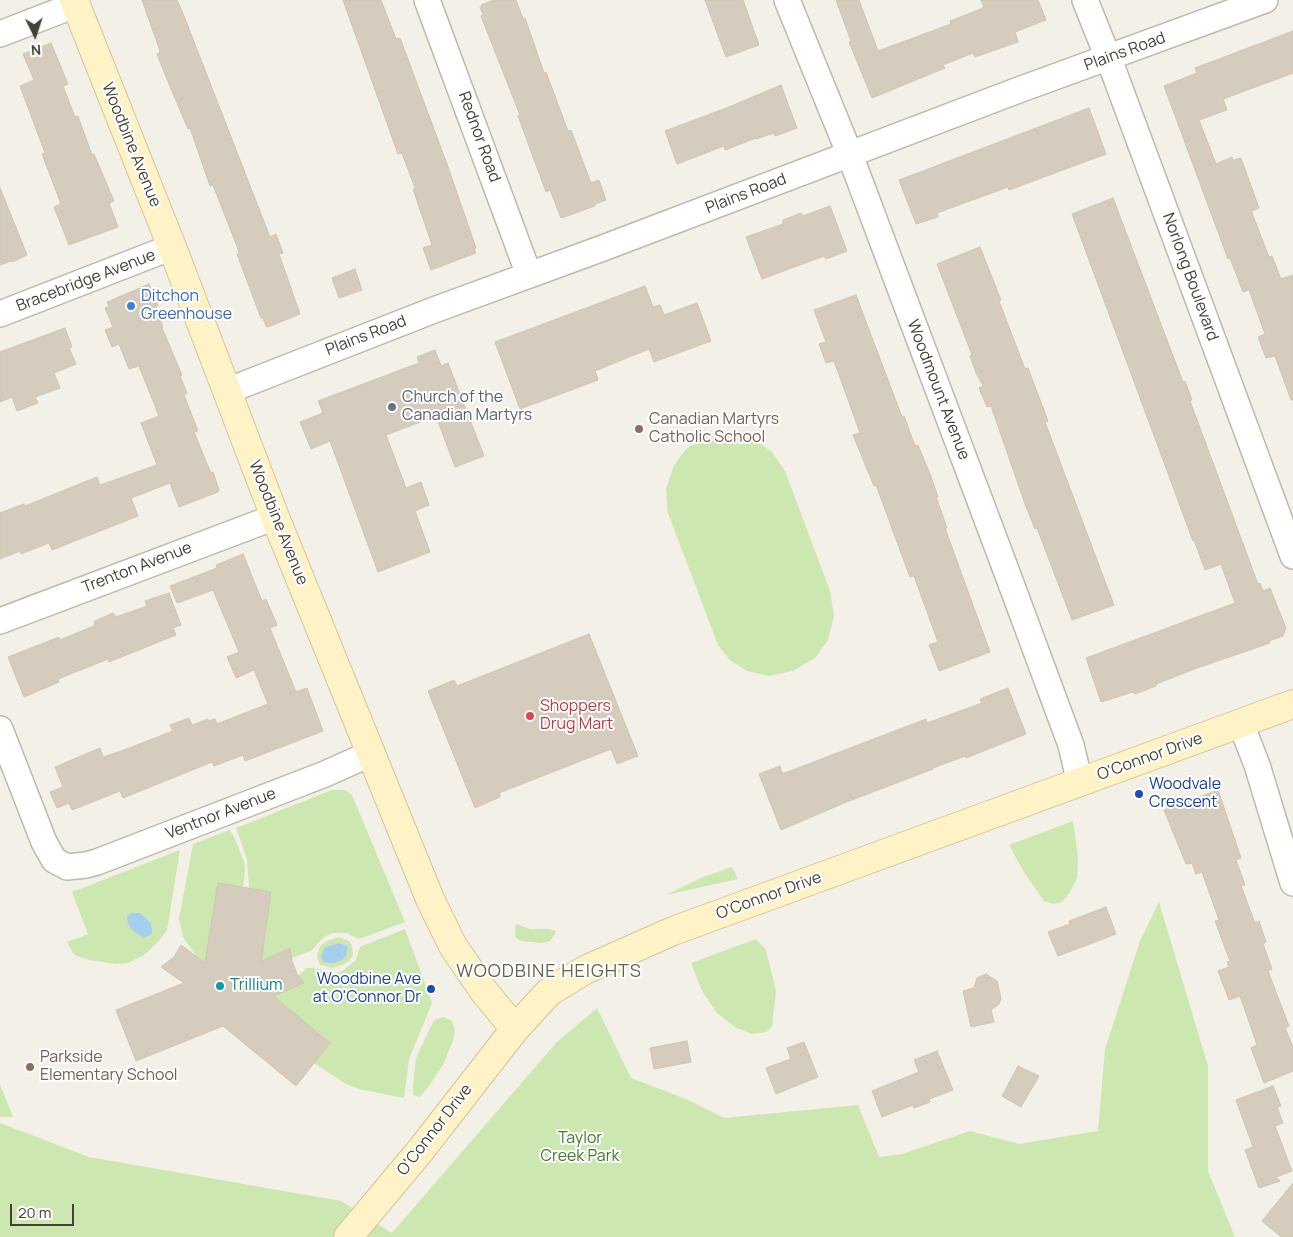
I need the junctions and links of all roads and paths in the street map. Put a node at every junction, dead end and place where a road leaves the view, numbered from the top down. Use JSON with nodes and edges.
{"nodes":[{"id":1,"x":428,"y":0,"type":"edge"},
{"id":2,"x":787,"y":0,"type":"edge"},
{"id":3,"x":1085,"y":0,"type":"edge"},
{"id":4,"x":1265,"y":0,"type":"edge"},
{"id":5,"x":75,"y":2,"type":"edge"},
{"id":6,"x":0,"y":34,"type":"edge"},
{"id":7,"x":1108,"y":58,"type":"junction"},
{"id":8,"x":850,"y":155,"type":"junction"},
{"id":9,"x":172,"y":247,"type":"junction"},
{"id":10,"x":529,"y":275,"type":"junction"},
{"id":11,"x":0,"y":314,"type":"edge"},
{"id":12,"x":227,"y":390,"type":"junction"},
{"id":13,"x":275,"y":517,"type":"junction"},
{"id":14,"x":1293,"y":556,"type":"edge"},
{"id":15,"x":0,"y":621,"type":"edge"},
{"id":16,"x":1293,"y":704,"type":"edge"},
{"id":17,"x":1241,"y":724,"type":"junction"},
{"id":18,"x":0,"y":729,"type":"edge"},
{"id":19,"x":372,"y":753,"type":"junction"},
{"id":20,"x":1080,"y":783,"type":"junction"},
{"id":21,"x":1293,"y":883,"type":"edge"},
{"id":22,"x":515,"y":1029,"type":"junction"},
{"id":23,"x":348,"y":1237,"type":"edge"}],
"edges":[{"from":1,"to":10,"type":"street","name":"Rednor Road"},
{"from":2,"to":8,"type":"street","name":"Woodmount Avenue"},
{"from":3,"to":7,"type":"street","name":"Norlong Boulevard"},
{"from":4,"to":7,"type":"street","name":"Plains Road"},
{"from":5,"to":6,"type":"street"},
{"from":5,"to":9,"type":"main road","name":"Woodbine Avenue"},
{"from":7,"to":8,"type":"street","name":"Plains Road"},
{"from":7,"to":14,"type":"street","name":"Norlong Boulevard"},
{"from":8,"to":10,"type":"street","name":"Plains Road"},
{"from":8,"to":20,"type":"street","name":"Woodmount Avenue"},
{"from":9,"to":11,"type":"street","name":"Bracebridge Avenue"},
{"from":9,"to":12,"type":"main road","name":"Woodbine Avenue"},
{"from":10,"to":12,"type":"street","name":"Plains Road"},
{"from":12,"to":13,"type":"main road","name":"Woodbine Avenue"},
{"from":13,"to":15,"type":"street","name":"Trenton Avenue"},
{"from":13,"to":19,"type":"main road","name":"Woodbine Avenue"},
{"from":16,"to":17,"type":"main road","name":"O'Connor Drive"},
{"from":17,"to":20,"type":"main road","name":"O'Connor Drive"},
{"from":17,"to":21,"type":"street"},
{"from":18,"to":19,"type":"street","name":"Ventnor Avenue"},
{"from":19,"to":22,"type":"main road","name":"Woodbine Avenue"},
{"from":20,"to":22,"type":"main road","name":"O'Connor Drive"},
{"from":22,"to":23,"type":"main road","name":"O'Connor Drive"}]}
